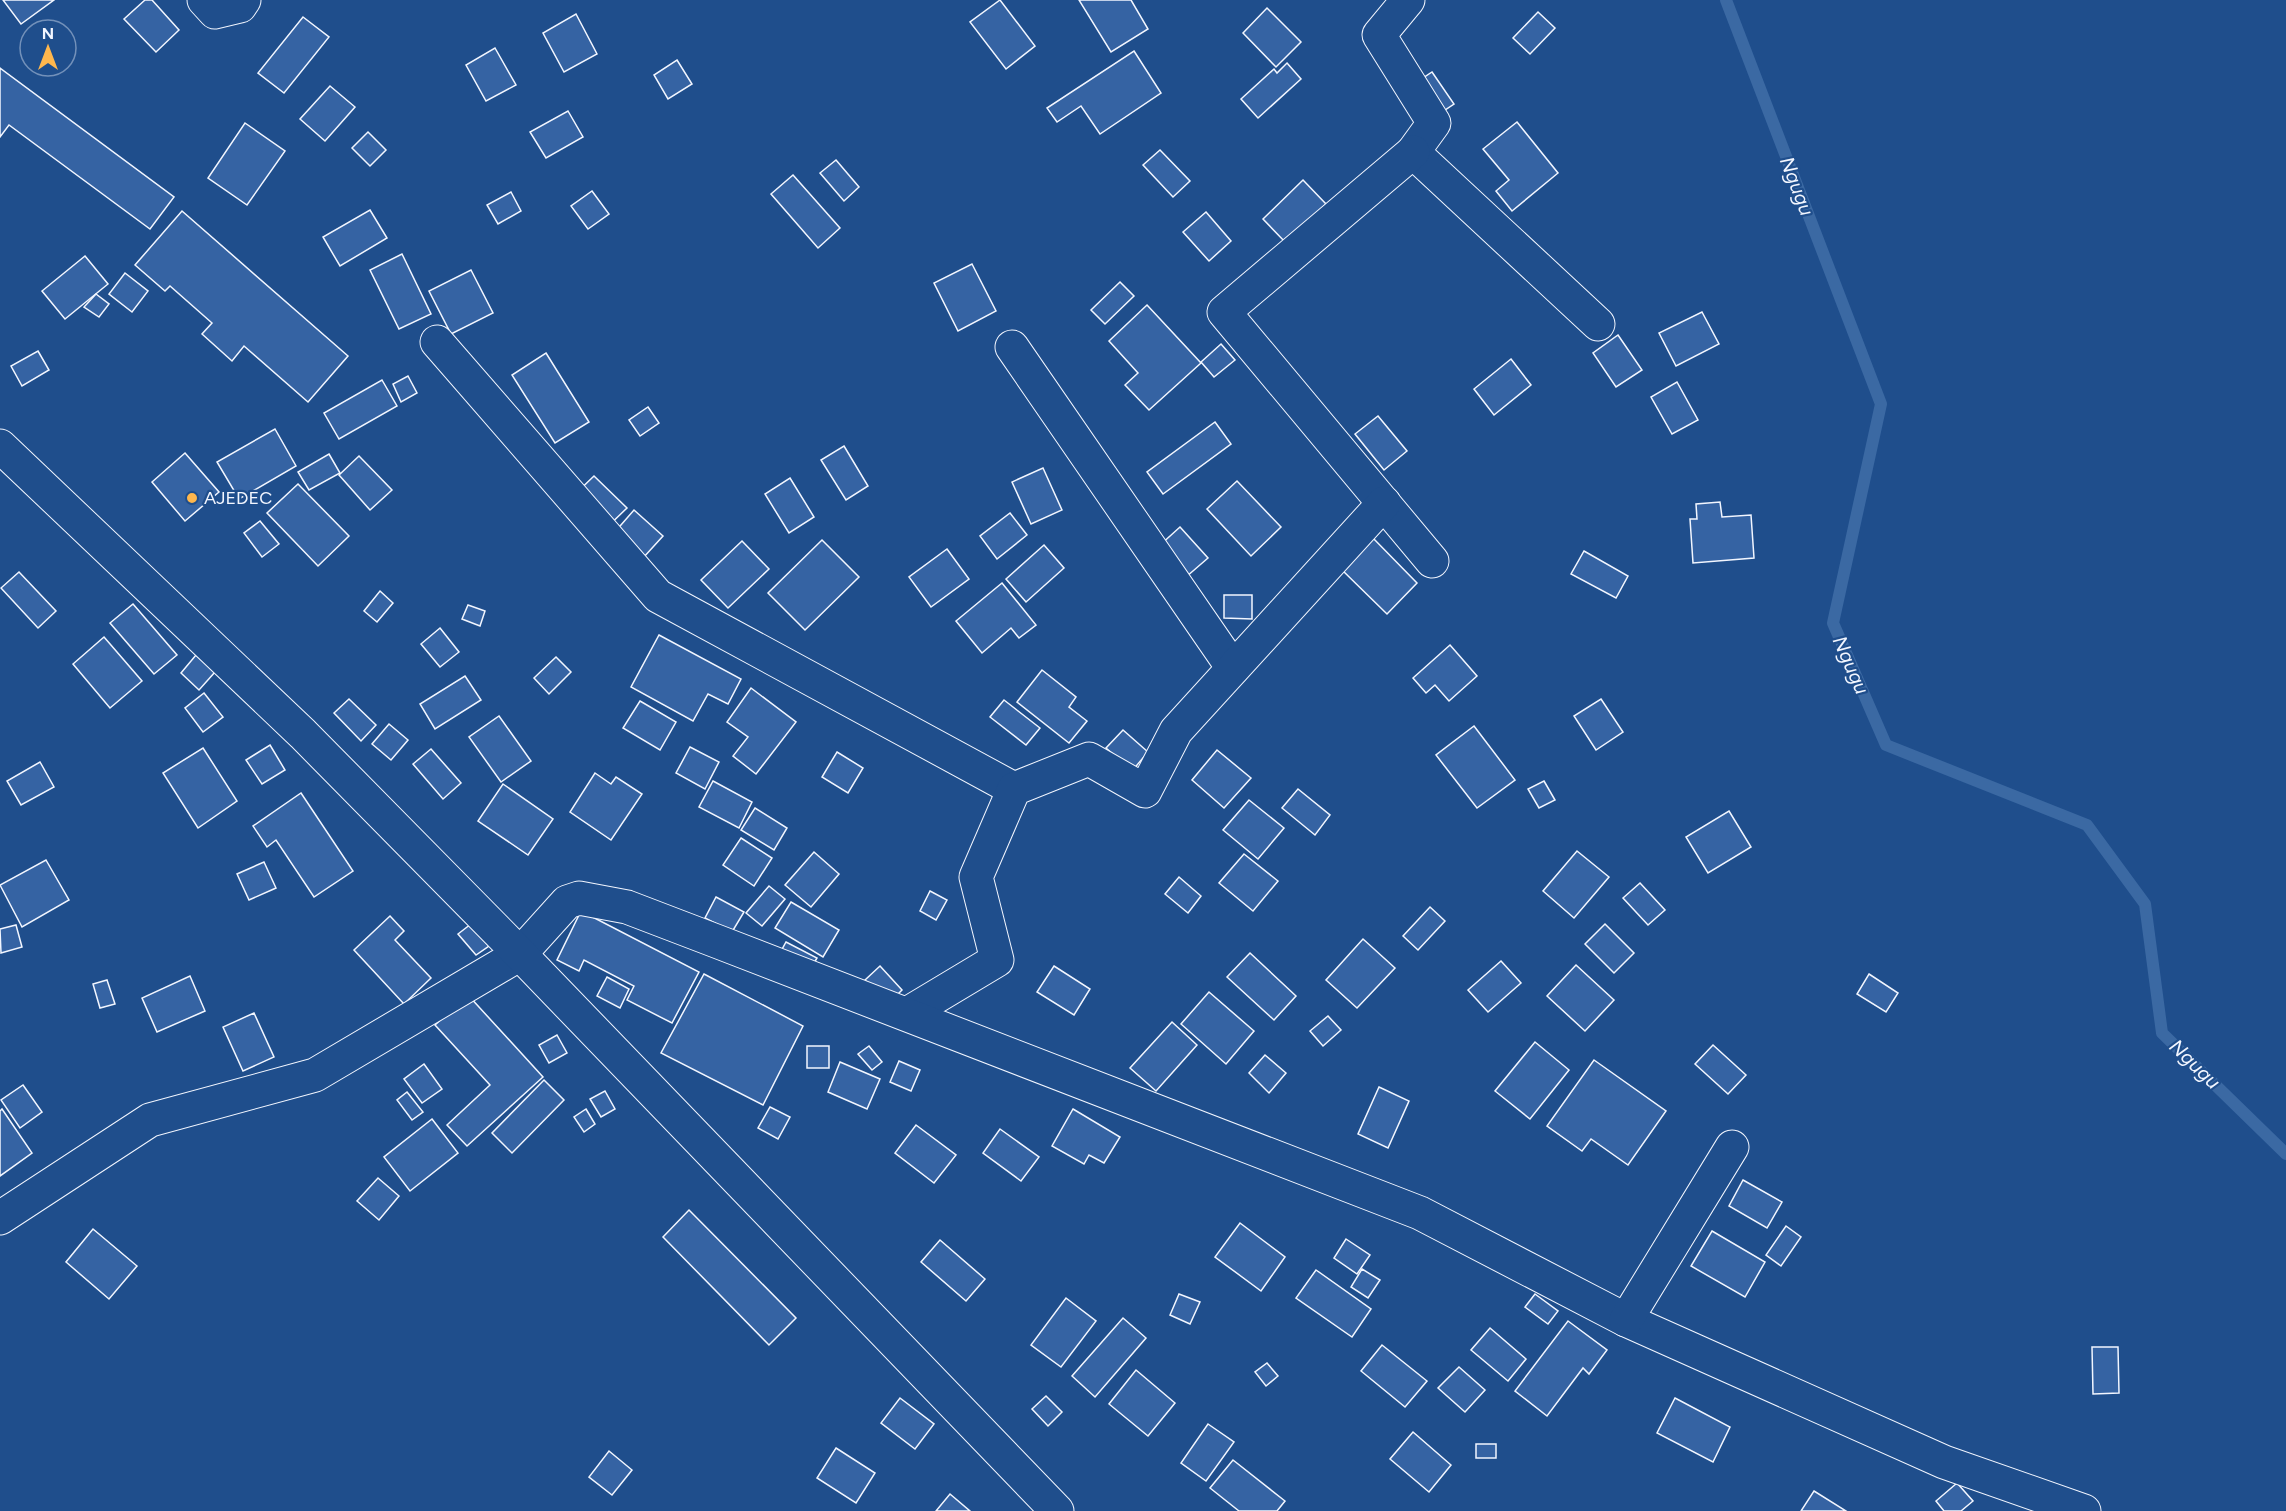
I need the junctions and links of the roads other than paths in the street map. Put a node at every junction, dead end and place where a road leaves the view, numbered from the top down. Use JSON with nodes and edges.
{"nodes":[{"id":1,"x":204,"y":0,"type":"edge"},
{"id":2,"x":244,"y":0,"type":"edge"},
{"id":3,"x":1408,"y":0,"type":"edge"},
{"id":4,"x":1413,"y":152,"type":"junction"},
{"id":5,"x":1598,"y":324,"type":"dead end"},
{"id":6,"x":437,"y":342,"type":"dead end"},
{"id":7,"x":1012,"y":347,"type":"dead end"},
{"id":8,"x":0,"y":446,"type":"edge"},
{"id":9,"x":1384,"y":503,"type":"junction"},
{"id":10,"x":1432,"y":561,"type":"dead end"},
{"id":11,"x":1233,"y":668,"type":"junction"},
{"id":12,"x":1014,"y":789,"type":"junction"},
{"id":13,"x":520,"y":954,"type":"junction"},
{"id":14,"x":907,"y":1014,"type":"junction"},
{"id":15,"x":1732,"y":1147,"type":"dead end"},
{"id":16,"x":0,"y":1218,"type":"edge"},
{"id":17,"x":1626,"y":1320,"type":"junction"},
{"id":18,"x":1055,"y":1510,"type":"edge"},
{"id":19,"x":2084,"y":1511,"type":"edge"}],
"edges":[{"from":1,"to":2,"type":"street"},
{"from":3,"to":4,"type":"street"},
{"from":4,"to":5,"type":"street"},
{"from":4,"to":9,"type":"street"},
{"from":6,"to":12,"type":"street"},
{"from":7,"to":11,"type":"street"},
{"from":8,"to":13,"type":"street"},
{"from":9,"to":10,"type":"street"},
{"from":9,"to":11,"type":"street"},
{"from":11,"to":12,"type":"street"},
{"from":12,"to":14,"type":"street"},
{"from":13,"to":14,"type":"street"},
{"from":13,"to":16,"type":"street"},
{"from":13,"to":18,"type":"street"},
{"from":14,"to":17,"type":"street"},
{"from":15,"to":17,"type":"street"},
{"from":17,"to":19,"type":"street"}]}
